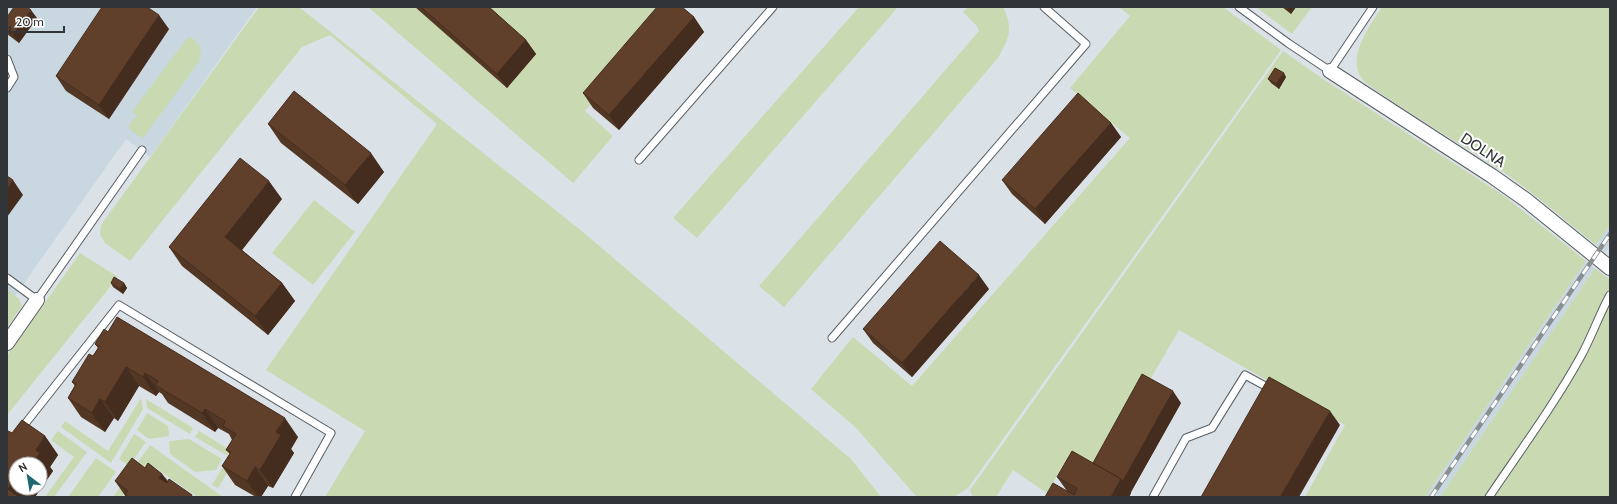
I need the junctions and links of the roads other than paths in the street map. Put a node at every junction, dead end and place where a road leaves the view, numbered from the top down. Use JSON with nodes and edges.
{"nodes":[{"id":1,"x":773,"y":7,"type":"edge"},
{"id":2,"x":1044,"y":7,"type":"edge"},
{"id":3,"x":1239,"y":7,"type":"edge"},
{"id":4,"x":1373,"y":7,"type":"edge"},
{"id":5,"x":7,"y":59,"type":"edge"},
{"id":6,"x":1330,"y":72,"type":"junction"},
{"id":7,"x":7,"y":88,"type":"edge"},
{"id":8,"x":142,"y":150,"type":"dead end"},
{"id":9,"x":639,"y":160,"type":"dead end"},
{"id":10,"x":1610,"y":268,"type":"edge"},
{"id":11,"x":7,"y":278,"type":"edge"},
{"id":12,"x":1610,"y":296,"type":"edge"},
{"id":13,"x":37,"y":300,"type":"junction"},
{"id":14,"x":832,"y":338,"type":"dead end"},
{"id":15,"x":7,"y":342,"type":"edge"},
{"id":16,"x":1261,"y":402,"type":"edge"},
{"id":17,"x":16,"y":435,"type":"edge"},
{"id":18,"x":295,"y":497,"type":"edge"},
{"id":19,"x":1153,"y":497,"type":"edge"},
{"id":20,"x":1489,"y":497,"type":"edge"}],
"edges":[{"from":1,"to":9,"type":"lane"},
{"from":2,"to":14,"type":"lane"},
{"from":3,"to":6,"type":"lane"},
{"from":4,"to":6,"type":"lane"},
{"from":5,"to":7,"type":"lane"},
{"from":6,"to":10,"type":"street","name":"DOLNA"},
{"from":8,"to":13,"type":"lane"},
{"from":11,"to":13,"type":"lane"},
{"from":12,"to":20,"type":"lane"},
{"from":13,"to":15,"type":"street"},
{"from":16,"to":19,"type":"lane"},
{"from":17,"to":18,"type":"lane"}]}
